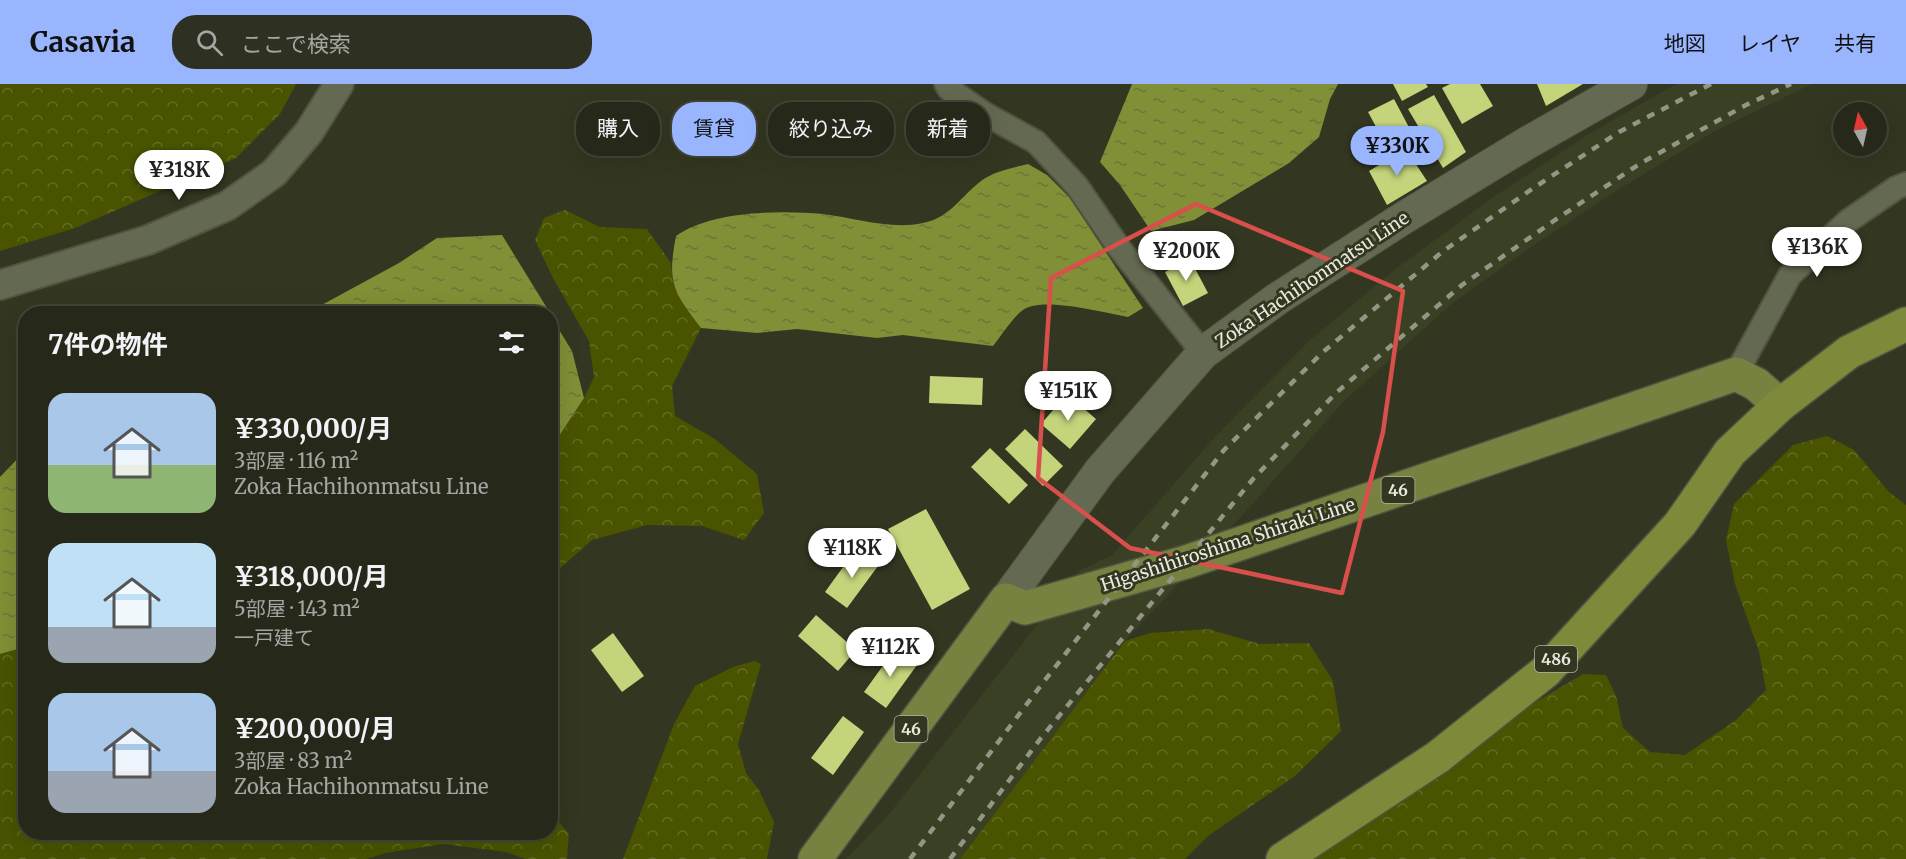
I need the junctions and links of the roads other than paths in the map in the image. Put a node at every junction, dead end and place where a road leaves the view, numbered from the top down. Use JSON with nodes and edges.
{"nodes":[{"id":1,"x":339,"y":84,"type":"edge"},
{"id":2,"x":946,"y":84,"type":"edge"},
{"id":3,"x":1631,"y":84,"type":"edge"},
{"id":4,"x":1906,"y":184,"type":"edge"},
{"id":5,"x":0,"y":285,"type":"edge"},
{"id":6,"x":1906,"y":324,"type":"edge"},
{"id":7,"x":1203,"y":354,"type":"junction"},
{"id":8,"x":1736,"y":374,"type":"junction"},
{"id":9,"x":1780,"y":405,"type":"junction"},
{"id":10,"x":1006,"y":600,"type":"junction"},
{"id":11,"x":815,"y":859,"type":"edge"},
{"id":12,"x":1283,"y":859,"type":"edge"}],
"edges":[{"from":1,"to":5,"type":"street"},
{"from":2,"to":7,"type":"street"},
{"from":3,"to":7,"type":"main road","name":"Zoka Hachihonmatsu Line"},
{"from":4,"to":8,"type":"street"},
{"from":6,"to":9,"type":"highway","number":"486"},
{"from":7,"to":10,"type":"main road","name":"Zoka Hachihonmatsu Line"},
{"from":8,"to":9,"type":"main road"},
{"from":8,"to":10,"type":"main road","name":"Higashihiroshima Shiraki Line","number":"46"},
{"from":9,"to":12,"type":"highway","number":"486"},
{"from":10,"to":11,"type":"main road","number":"46"}]}
